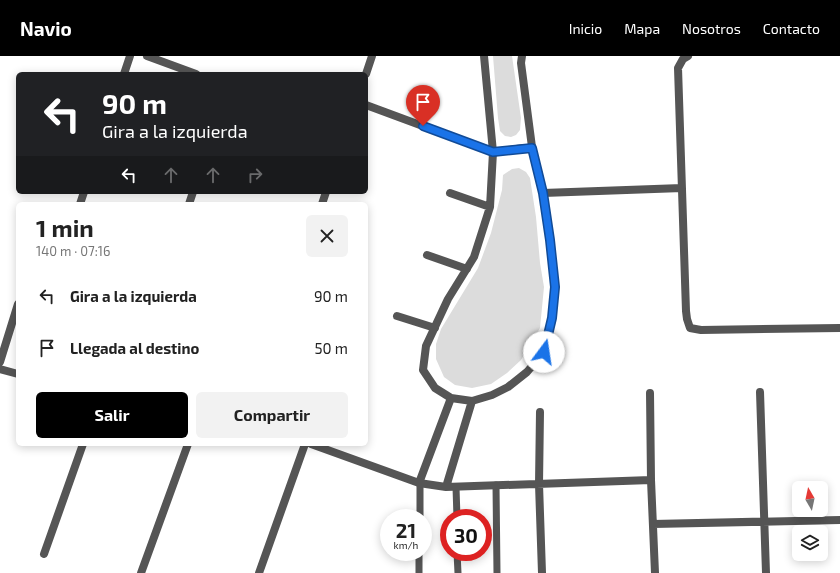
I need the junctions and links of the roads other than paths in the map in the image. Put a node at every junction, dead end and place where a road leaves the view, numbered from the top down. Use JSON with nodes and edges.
{"nodes":[{"id":1,"x":130,"y":56,"type":"edge"},
{"id":2,"x":147,"y":56,"type":"edge"},
{"id":3,"x":372,"y":56,"type":"edge"},
{"id":4,"x":484,"y":56,"type":"edge"},
{"id":5,"x":522,"y":56,"type":"edge"},
{"id":6,"x":688,"y":56,"type":"edge"},
{"id":7,"x":125,"y":72,"type":"edge"},
{"id":8,"x":191,"y":72,"type":"edge"},
{"id":9,"x":367,"y":72,"type":"edge"},
{"id":10,"x":368,"y":106,"type":"edge"},
{"id":11,"x":532,"y":148,"type":"junction"},
{"id":12,"x":493,"y":152,"type":"junction"},
{"id":13,"x":682,"y":188,"type":"junction"},
{"id":14,"x":450,"y":193,"type":"dead end"},
{"id":15,"x":543,"y":193,"type":"junction"},
{"id":16,"x":490,"y":207,"type":"junction"},
{"id":17,"x":428,"y":255,"type":"dead end"},
{"id":18,"x":466,"y":269,"type":"junction"},
{"id":19,"x":16,"y":310,"type":"edge"},
{"id":20,"x":397,"y":316,"type":"dead end"},
{"id":21,"x":435,"y":328,"type":"junction"},
{"id":22,"x":840,"y":328,"type":"edge"},
{"id":23,"x":0,"y":362,"type":"edge"},
{"id":24,"x":0,"y":369,"type":"edge"},
{"id":25,"x":16,"y":373,"type":"edge"},
{"id":26,"x":760,"y":392,"type":"dead end"},
{"id":27,"x":650,"y":393,"type":"dead end"},
{"id":28,"x":451,"y":398,"type":"junction"},
{"id":29,"x":472,"y":401,"type":"junction"},
{"id":30,"x":540,"y":412,"type":"dead end"},
{"id":31,"x":82,"y":446,"type":"edge"},
{"id":32,"x":187,"y":446,"type":"edge"},
{"id":33,"x":304,"y":446,"type":"edge"},
{"id":34,"x":317,"y":446,"type":"edge"},
{"id":35,"x":651,"y":480,"type":"junction"},
{"id":36,"x":420,"y":483,"type":"junction"},
{"id":37,"x":539,"y":484,"type":"junction"},
{"id":38,"x":496,"y":485,"type":"junction"},
{"id":39,"x":456,"y":486,"type":"junction"},
{"id":40,"x":446,"y":487,"type":"junction"},
{"id":41,"x":420,"y":509,"type":"edge"},
{"id":42,"x":457,"y":509,"type":"edge"},
{"id":43,"x":840,"y":520,"type":"edge"},
{"id":44,"x":764,"y":521,"type":"junction"},
{"id":45,"x":653,"y":524,"type":"junction"},
{"id":46,"x":44,"y":554,"type":"dead end"},
{"id":47,"x":419,"y":561,"type":"edge"},
{"id":48,"x":457,"y":561,"type":"edge"},
{"id":49,"x":141,"y":573,"type":"edge"},
{"id":50,"x":259,"y":573,"type":"edge"},
{"id":51,"x":419,"y":573,"type":"edge"},
{"id":52,"x":458,"y":573,"type":"edge"},
{"id":53,"x":497,"y":573,"type":"edge"},
{"id":54,"x":542,"y":573,"type":"edge"},
{"id":55,"x":655,"y":573,"type":"edge"},
{"id":56,"x":766,"y":573,"type":"edge"}],
"edges":[{"from":1,"to":7,"type":"street"},
{"from":2,"to":8,"type":"street"},
{"from":3,"to":9,"type":"street"},
{"from":4,"to":12,"type":"street"},
{"from":5,"to":11,"type":"street"},
{"from":6,"to":13,"type":"street"},
{"from":10,"to":12,"type":"street"},
{"from":11,"to":12,"type":"street"},
{"from":11,"to":15,"type":"street"},
{"from":12,"to":16,"type":"street"},
{"from":13,"to":15,"type":"street"},
{"from":13,"to":22,"type":"street"},
{"from":14,"to":16,"type":"street"},
{"from":15,"to":29,"type":"street"},
{"from":16,"to":18,"type":"street"},
{"from":17,"to":18,"type":"street"},
{"from":18,"to":21,"type":"street"},
{"from":19,"to":23,"type":"street"},
{"from":20,"to":21,"type":"street"},
{"from":21,"to":28,"type":"street"},
{"from":24,"to":25,"type":"street"},
{"from":26,"to":44,"type":"street"},
{"from":27,"to":35,"type":"street"},
{"from":28,"to":29,"type":"street"},
{"from":28,"to":36,"type":"street"},
{"from":29,"to":40,"type":"street"},
{"from":30,"to":37,"type":"street"},
{"from":31,"to":46,"type":"street"},
{"from":32,"to":49,"type":"street"},
{"from":33,"to":50,"type":"street"},
{"from":34,"to":36,"type":"street"},
{"from":35,"to":37,"type":"street"},
{"from":35,"to":45,"type":"street"},
{"from":36,"to":40,"type":"street"},
{"from":36,"to":41,"type":"lane"},
{"from":37,"to":38,"type":"street"},
{"from":37,"to":54,"type":"street"},
{"from":38,"to":39,"type":"street"},
{"from":38,"to":53,"type":"lane"},
{"from":39,"to":40,"type":"street"},
{"from":39,"to":42,"type":"lane"},
{"from":43,"to":44,"type":"street"},
{"from":44,"to":45,"type":"street"},
{"from":44,"to":56,"type":"street"},
{"from":45,"to":55,"type":"street"},
{"from":47,"to":51,"type":"lane"},
{"from":48,"to":52,"type":"lane"}]}
